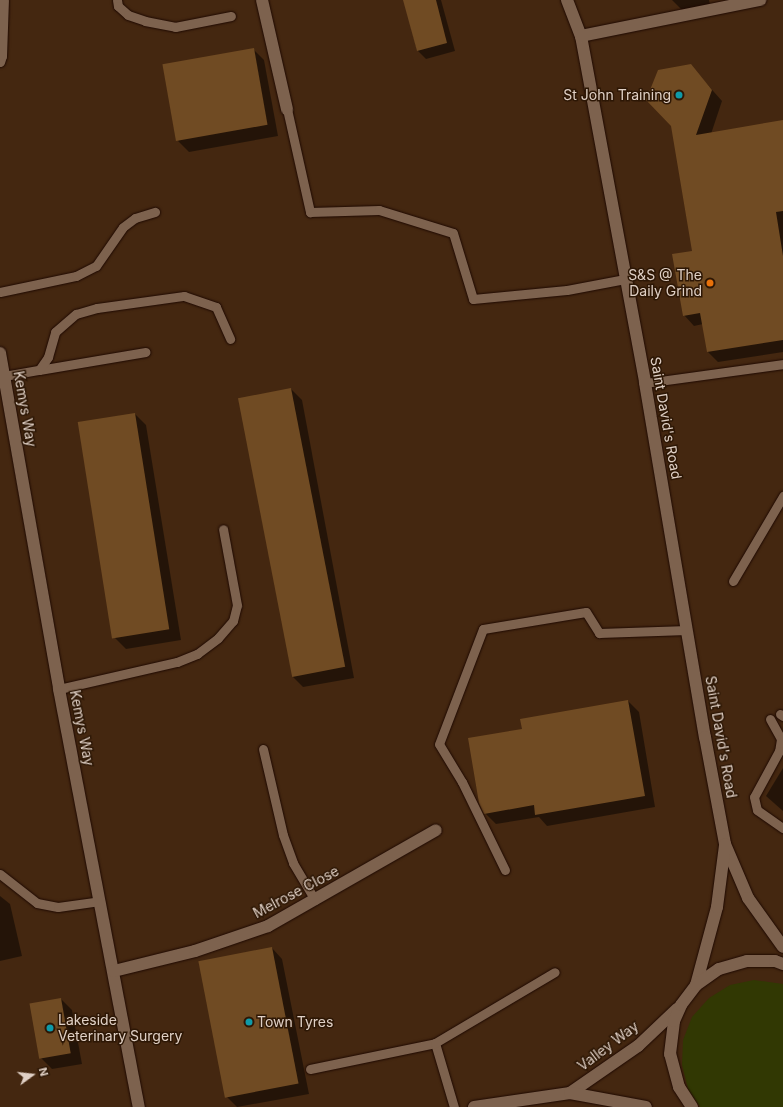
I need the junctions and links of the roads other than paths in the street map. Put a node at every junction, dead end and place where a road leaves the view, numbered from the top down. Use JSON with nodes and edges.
{"nodes":[{"id":1,"x":4,"y":0,"type":"edge"},
{"id":2,"x":117,"y":0,"type":"edge"},
{"id":3,"x":262,"y":0,"type":"edge"},
{"id":4,"x":567,"y":0,"type":"edge"},
{"id":5,"x":760,"y":0,"type":"edge"},
{"id":6,"x":231,"y":16,"type":"dead end"},
{"id":7,"x":581,"y":36,"type":"junction"},
{"id":8,"x":0,"y":62,"type":"edge"},
{"id":9,"x":287,"y":110,"type":"joint"},
{"id":10,"x":155,"y":212,"type":"dead end"},
{"id":11,"x":625,"y":279,"type":"junction"},
{"id":12,"x":0,"y":292,"type":"edge"},
{"id":13,"x":230,"y":339,"type":"dead end"},
{"id":14,"x":145,"y":352,"type":"dead end"},
{"id":15,"x":0,"y":353,"type":"edge"},
{"id":16,"x":783,"y":364,"type":"edge"},
{"id":17,"x":39,"y":370,"type":"junction"},
{"id":18,"x":4,"y":376,"type":"junction"},
{"id":19,"x":645,"y":383,"type":"junction"},
{"id":20,"x":783,"y":496,"type":"edge"},
{"id":21,"x":223,"y":529,"type":"dead end"},
{"id":22,"x":733,"y":581,"type":"dead end"},
{"id":23,"x":687,"y":630,"type":"junction"},
{"id":24,"x":59,"y":689,"type":"junction"},
{"id":25,"x":770,"y":719,"type":"dead end"},
{"id":26,"x":263,"y":749,"type":"dead end"},
{"id":27,"x":783,"y":828,"type":"edge"},
{"id":28,"x":436,"y":830,"type":"dead end"},
{"id":29,"x":726,"y":844,"type":"junction"},
{"id":30,"x":505,"y":870,"type":"dead end"},
{"id":31,"x":0,"y":874,"type":"edge"},
{"id":32,"x":315,"y":900,"type":"junction"},
{"id":33,"x":100,"y":901,"type":"junction"},
{"id":34,"x":783,"y":947,"type":"edge"},
{"id":35,"x":783,"y":964,"type":"edge"},
{"id":36,"x":114,"y":971,"type":"junction"},
{"id":37,"x":554,"y":972,"type":"dead end"},
{"id":38,"x":696,"y":985,"type":"junction"},
{"id":39,"x":681,"y":1005,"type":"junction"},
{"id":40,"x":436,"y":1043,"type":"junction"},
{"id":41,"x":310,"y":1069,"type":"dead end"},
{"id":42,"x":570,"y":1093,"type":"junction"},
{"id":43,"x":139,"y":1107,"type":"edge"},
{"id":44,"x":454,"y":1107,"type":"edge"},
{"id":45,"x":474,"y":1107,"type":"edge"},
{"id":46,"x":646,"y":1107,"type":"edge"},
{"id":47,"x":692,"y":1107,"type":"edge"}],
"edges":[{"from":1,"to":8,"type":"lane"},
{"from":2,"to":6,"type":"lane"},
{"from":3,"to":9,"type":"street"},
{"from":4,"to":7,"type":"street","name":"Saint David's Road"},
{"from":5,"to":7,"type":"street"},
{"from":7,"to":11,"type":"street","name":"Saint David's Road"},
{"from":9,"to":11,"type":"lane"},
{"from":10,"to":12,"type":"lane"},
{"from":11,"to":19,"type":"street","name":"Saint David's Road"},
{"from":13,"to":17,"type":"lane"},
{"from":14,"to":17,"type":"lane"},
{"from":15,"to":18,"type":"street","name":"Kemys Way"},
{"from":16,"to":19,"type":"lane"},
{"from":17,"to":18,"type":"lane"},
{"from":18,"to":24,"type":"street","name":"Kemys Way"},
{"from":19,"to":23,"type":"street","name":"Saint David's Road"},
{"from":20,"to":22,"type":"lane"},
{"from":21,"to":24,"type":"lane"},
{"from":23,"to":29,"type":"street","name":"Saint David's Road"},
{"from":23,"to":30,"type":"lane"},
{"from":24,"to":33,"type":"street","name":"Kemys Way"},
{"from":25,"to":27,"type":"lane"},
{"from":26,"to":32,"type":"lane"},
{"from":28,"to":32,"type":"street","name":"Melrose Close"},
{"from":29,"to":34,"type":"street","name":"Saint David's Road"},
{"from":29,"to":38,"type":"street","name":"Saint David's Road"},
{"from":31,"to":33,"type":"lane"},
{"from":32,"to":36,"type":"street","name":"Melrose Close"},
{"from":33,"to":36,"type":"street","name":"Kemys Way"},
{"from":35,"to":38,"type":"street"},
{"from":36,"to":43,"type":"street","name":"Kemys Way"},
{"from":37,"to":40,"type":"lane"},
{"from":38,"to":39,"type":"street"},
{"from":39,"to":42,"type":"street","name":"Valley Way"},
{"from":39,"to":47,"type":"street"},
{"from":40,"to":41,"type":"lane"},
{"from":40,"to":44,"type":"lane"},
{"from":42,"to":45,"type":"street","name":"Valley Way"},
{"from":42,"to":46,"type":"street","name":"Valley Way"}]}
